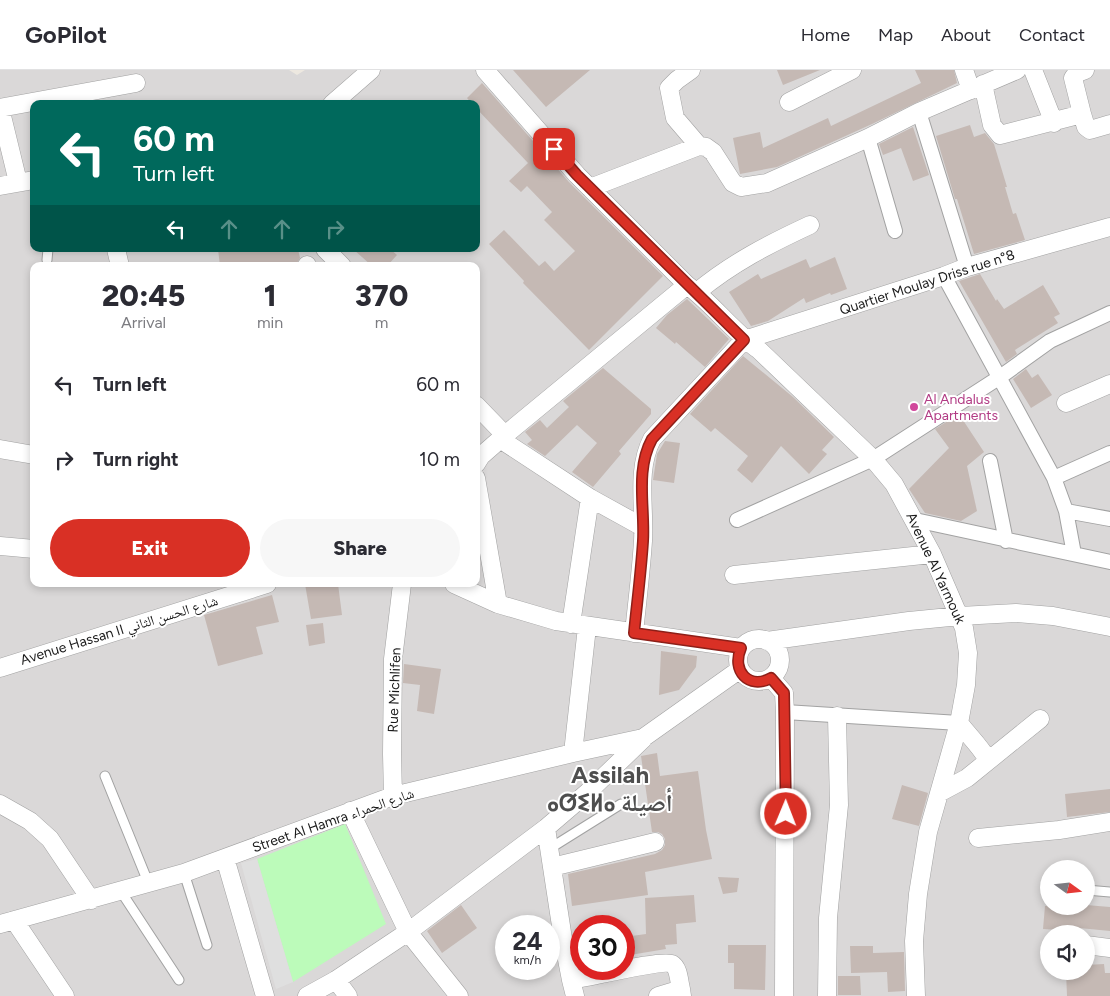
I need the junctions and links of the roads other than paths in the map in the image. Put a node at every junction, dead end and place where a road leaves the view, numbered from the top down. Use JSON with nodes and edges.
{"nodes":[{"id":1,"x":371,"y":70,"type":"edge"},
{"id":2,"x":485,"y":70,"type":"edge"},
{"id":3,"x":691,"y":70,"type":"edge"},
{"id":4,"x":852,"y":70,"type":"edge"},
{"id":5,"x":964,"y":70,"type":"edge"},
{"id":6,"x":1017,"y":70,"type":"edge"},
{"id":7,"x":1033,"y":70,"type":"edge"},
{"id":8,"x":1085,"y":70,"type":"edge"},
{"id":9,"x":136,"y":83,"type":"dead end"},
{"id":10,"x":977,"y":87,"type":"junction"},
{"id":11,"x":44,"y":100,"type":"edge"},
{"id":12,"x":337,"y":100,"type":"edge"},
{"id":13,"x":30,"y":102,"type":"edge"},
{"id":14,"x":789,"y":102,"type":"dead end"},
{"id":15,"x":0,"y":108,"type":"edge"},
{"id":16,"x":919,"y":112,"type":"junction"},
{"id":17,"x":1082,"y":114,"type":"junction"},
{"id":18,"x":1054,"y":123,"type":"junction"},
{"id":19,"x":1110,"y":124,"type":"edge"},
{"id":20,"x":868,"y":138,"type":"junction"},
{"id":21,"x":699,"y":146,"type":"junction"},
{"id":22,"x":26,"y":181,"type":"edge"},
{"id":23,"x":0,"y":186,"type":"edge"},
{"id":24,"x":590,"y":188,"type":"junction"},
{"id":25,"x":810,"y":225,"type":"dead end"},
{"id":26,"x":1110,"y":227,"type":"edge"},
{"id":27,"x":895,"y":231,"type":"dead end"},
{"id":28,"x":48,"y":252,"type":"edge"},
{"id":29,"x":328,"y":252,"type":"edge"},
{"id":30,"x":47,"y":260,"type":"dead end"},
{"id":31,"x":338,"y":262,"type":"edge"},
{"id":32,"x":967,"y":267,"type":"junction"},
{"id":33,"x":944,"y":276,"type":"junction"},
{"id":34,"x":692,"y":288,"type":"junction"},
{"id":35,"x":1110,"y":313,"type":"edge"},
{"id":36,"x":744,"y":340,"type":"junction"},
{"id":37,"x":1000,"y":377,"type":"junction"},
{"id":38,"x":1110,"y":384,"type":"edge"},
{"id":39,"x":1066,"y":403,"type":"dead end"},
{"id":40,"x":480,"y":411,"type":"edge"},
{"id":41,"x":502,"y":437,"type":"junction"},
{"id":42,"x":0,"y":448,"type":"edge"},
{"id":43,"x":1110,"y":453,"type":"edge"},
{"id":44,"x":30,"y":454,"type":"edge"},
{"id":45,"x":480,"y":458,"type":"edge"},
{"id":46,"x":874,"y":459,"type":"junction"},
{"id":47,"x":990,"y":461,"type":"dead end"},
{"id":48,"x":1054,"y":478,"type":"junction"},
{"id":49,"x":590,"y":498,"type":"junction"},
{"id":50,"x":480,"y":501,"type":"edge"},
{"id":51,"x":1066,"y":511,"type":"junction"},
{"id":52,"x":1110,"y":519,"type":"edge"},
{"id":53,"x":736,"y":520,"type":"dead end"},
{"id":54,"x":915,"y":520,"type":"junction"},
{"id":55,"x":643,"y":530,"type":"junction"},
{"id":56,"x":1006,"y":541,"type":"junction"},
{"id":57,"x":0,"y":546,"type":"edge"},
{"id":58,"x":30,"y":549,"type":"edge"},
{"id":59,"x":932,"y":554,"type":"junction"},
{"id":60,"x":1074,"y":554,"type":"junction"},
{"id":61,"x":1110,"y":562,"type":"edge"},
{"id":62,"x":734,"y":575,"type":"dead end"},
{"id":63,"x":256,"y":587,"type":"edge"},
{"id":64,"x":402,"y":587,"type":"edge"},
{"id":65,"x":461,"y":587,"type":"edge"},
{"id":66,"x":498,"y":604,"type":"junction"},
{"id":67,"x":960,"y":616,"type":"junction"},
{"id":68,"x":579,"y":625,"type":"junction"},
{"id":69,"x":1110,"y":627,"type":"edge"},
{"id":70,"x":634,"y":633,"type":"junction"},
{"id":71,"x":767,"y":640,"type":"junction"},
{"id":72,"x":741,"y":648,"type":"junction"},
{"id":73,"x":1,"y":663,"type":"edge"},
{"id":74,"x":739,"y":670,"type":"junction"},
{"id":75,"x":771,"y":678,"type":"junction"},
{"id":76,"x":785,"y":712,"type":"junction"},
{"id":77,"x":837,"y":716,"type":"junction"},
{"id":78,"x":1040,"y":719,"type":"dead end"},
{"id":79,"x":959,"y":724,"type":"junction"},
{"id":80,"x":644,"y":738,"type":"junction"},
{"id":81,"x":573,"y":753,"type":"junction"},
{"id":82,"x":988,"y":760,"type":"junction"},
{"id":83,"x":105,"y":776,"type":"dead end"},
{"id":84,"x":939,"y":793,"type":"junction"},
{"id":85,"x":393,"y":796,"type":"junction"},
{"id":86,"x":0,"y":804,"type":"edge"},
{"id":87,"x":621,"y":804,"type":"dead end"},
{"id":88,"x":350,"y":811,"type":"junction"},
{"id":89,"x":1110,"y":822,"type":"edge"},
{"id":90,"x":546,"y":828,"type":"junction"},
{"id":91,"x":978,"y":838,"type":"dead end"},
{"id":92,"x":655,"y":842,"type":"dead end"},
{"id":93,"x":549,"y":849,"type":"junction"},
{"id":94,"x":225,"y":858,"type":"junction"},
{"id":95,"x":552,"y":867,"type":"junction"},
{"id":96,"x":184,"y":872,"type":"junction"},
{"id":97,"x":148,"y":882,"type":"junction"},
{"id":98,"x":120,"y":890,"type":"junction"},
{"id":99,"x":1095,"y":891,"type":"edge"},
{"id":100,"x":1110,"y":892,"type":"edge"},
{"id":101,"x":91,"y":900,"type":"junction"},
{"id":102,"x":7,"y":922,"type":"edge"},
{"id":103,"x":408,"y":932,"type":"junction"},
{"id":104,"x":207,"y":945,"type":"dead end"},
{"id":105,"x":1095,"y":946,"type":"edge"},
{"id":106,"x":1110,"y":948,"type":"edge"},
{"id":107,"x":179,"y":980,"type":"dead end"},
{"id":108,"x":336,"y":980,"type":"junction"},
{"id":109,"x":573,"y":988,"type":"edge"},
{"id":110,"x":681,"y":993,"type":"edge"},
{"id":111,"x":66,"y":996,"type":"edge"},
{"id":112,"x":265,"y":996,"type":"edge"},
{"id":113,"x":307,"y":996,"type":"edge"},
{"id":114,"x":348,"y":996,"type":"edge"},
{"id":115,"x":459,"y":996,"type":"edge"},
{"id":116,"x":658,"y":996,"type":"edge"},
{"id":117,"x":784,"y":996,"type":"edge"},
{"id":118,"x":827,"y":996,"type":"edge"},
{"id":119,"x":916,"y":996,"type":"edge"}],
"edges":[{"from":1,"to":12,"type":"street"},
{"from":2,"to":24,"type":"street","name":"Avenue Al Yarmouk"},
{"from":3,"to":21,"type":"street"},
{"from":4,"to":14,"type":"street"},
{"from":5,"to":10,"type":"street"},
{"from":6,"to":10,"type":"street"},
{"from":7,"to":18,"type":"street"},
{"from":8,"to":17,"type":"street"},
{"from":9,"to":11,"type":"street"},
{"from":10,"to":16,"type":"street"},
{"from":10,"to":18,"type":"street"},
{"from":13,"to":15,"type":"street"},
{"from":15,"to":22,"type":"street"},
{"from":16,"to":20,"type":"street"},
{"from":16,"to":32,"type":"street"},
{"from":17,"to":18,"type":"street"},
{"from":17,"to":19,"type":"street"},
{"from":20,"to":21,"type":"street"},
{"from":20,"to":27,"type":"street"},
{"from":21,"to":24,"type":"street"},
{"from":22,"to":23,"type":"street"},
{"from":24,"to":34,"type":"street","name":"Avenue Al Yarmouk"},
{"from":25,"to":34,"type":"street"},
{"from":26,"to":32,"type":"street","name":"Quartier Moulay Driss rue n°8"},
{"from":28,"to":30,"type":"lane"},
{"from":29,"to":31,"type":"street"},
{"from":32,"to":33,"type":"street","name":"Quartier Moulay Driss rue n°8"},
{"from":33,"to":36,"type":"street","name":"Quartier Moulay Driss rue n°8"},
{"from":33,"to":37,"type":"street"},
{"from":34,"to":36,"type":"street","name":"Avenue Al Yarmouk"},
{"from":34,"to":41,"type":"street"},
{"from":35,"to":37,"type":"street"},
{"from":36,"to":46,"type":"street","name":"Avenue Al Yarmouk"},
{"from":36,"to":55,"type":"street"},
{"from":37,"to":46,"type":"street"},
{"from":37,"to":48,"type":"street"},
{"from":38,"to":39,"type":"street"},
{"from":40,"to":41,"type":"street"},
{"from":41,"to":45,"type":"street"},
{"from":41,"to":49,"type":"street"},
{"from":42,"to":44,"type":"street"},
{"from":43,"to":48,"type":"street"},
{"from":46,"to":53,"type":"street"},
{"from":46,"to":54,"type":"street","name":"Avenue Al Yarmouk"},
{"from":47,"to":56,"type":"street"},
{"from":48,"to":51,"type":"street"},
{"from":49,"to":55,"type":"street"},
{"from":49,"to":68,"type":"street"},
{"from":50,"to":66,"type":"street"},
{"from":51,"to":52,"type":"street"},
{"from":51,"to":60,"type":"street"},
{"from":54,"to":56,"type":"street"},
{"from":54,"to":59,"type":"street","name":"Avenue Al Yarmouk"},
{"from":55,"to":70,"type":"street"},
{"from":56,"to":60,"type":"street"},
{"from":57,"to":58,"type":"street"},
{"from":59,"to":62,"type":"street"},
{"from":59,"to":67,"type":"street","name":"Avenue Al Yarmouk"},
{"from":60,"to":61,"type":"street"},
{"from":63,"to":73,"type":"street","name":"Avenue Hassan II شارع الحسن الثاني"},
{"from":64,"to":85,"type":"street","name":"Rue Michlifen"},
{"from":65,"to":66,"type":"street"},
{"from":66,"to":68,"type":"street"},
{"from":67,"to":69,"type":"street"},
{"from":67,"to":71,"type":"street"},
{"from":67,"to":79,"type":"street","name":"Avenue Al Yarmouk"},
{"from":68,"to":70,"type":"street"},
{"from":68,"to":81,"type":"street"},
{"from":70,"to":72,"type":"street"},
{"from":71,"to":72,"type":"street"},
{"from":71,"to":75,"type":"street"},
{"from":72,"to":74,"type":"street"},
{"from":74,"to":75,"type":"street"},
{"from":74,"to":80,"type":"street","name":"Street Al Hamra شارع الحمراء"},
{"from":75,"to":76,"type":"street"},
{"from":76,"to":77,"type":"street"},
{"from":76,"to":117,"type":"street"},
{"from":77,"to":79,"type":"street"},
{"from":77,"to":118,"type":"street"},
{"from":78,"to":82,"type":"street"},
{"from":79,"to":82,"type":"street"},
{"from":79,"to":84,"type":"street","name":"Avenue Al Yarmouk"},
{"from":80,"to":81,"type":"street","name":"Street Al Hamra شارع الحمراء"},
{"from":80,"to":90,"type":"street"},
{"from":81,"to":85,"type":"street","name":"Street Al Hamra شارع الحمراء"},
{"from":82,"to":84,"type":"street"},
{"from":83,"to":97,"type":"lane"},
{"from":84,"to":119,"type":"street","name":"Avenue Al Yarmouk"},
{"from":85,"to":88,"type":"street","name":"Street Al Hamra شارع الحمراء"},
{"from":86,"to":101,"type":"street"},
{"from":87,"to":93,"type":"lane"},
{"from":88,"to":94,"type":"street","name":"Street Al Hamra شارع الحمراء"},
{"from":88,"to":103,"type":"street"},
{"from":89,"to":91,"type":"street"},
{"from":90,"to":93,"type":"street"},
{"from":90,"to":103,"type":"street"},
{"from":92,"to":95,"type":"street"},
{"from":93,"to":95,"type":"street"},
{"from":94,"to":96,"type":"street","name":"Street Al Hamra شارع الحمراء"},
{"from":94,"to":112,"type":"street"},
{"from":95,"to":109,"type":"street"},
{"from":96,"to":97,"type":"street","name":"Street Al Hamra شارع الحمراء"},
{"from":96,"to":104,"type":"lane"},
{"from":97,"to":98,"type":"street","name":"Street Al Hamra شارع الحمراء"},
{"from":98,"to":101,"type":"street","name":"Street Al Hamra شارع الحمراء"},
{"from":98,"to":107,"type":"lane"},
{"from":99,"to":100,"type":"lane"},
{"from":101,"to":102,"type":"street","name":"Street Al Hamra شارع الحمراء"},
{"from":102,"to":111,"type":"street"},
{"from":103,"to":108,"type":"street"},
{"from":103,"to":115,"type":"street"},
{"from":105,"to":106,"type":"street"},
{"from":108,"to":113,"type":"street"},
{"from":108,"to":114,"type":"street"},
{"from":109,"to":110,"type":"street"},
{"from":110,"to":116,"type":"street"}]}
